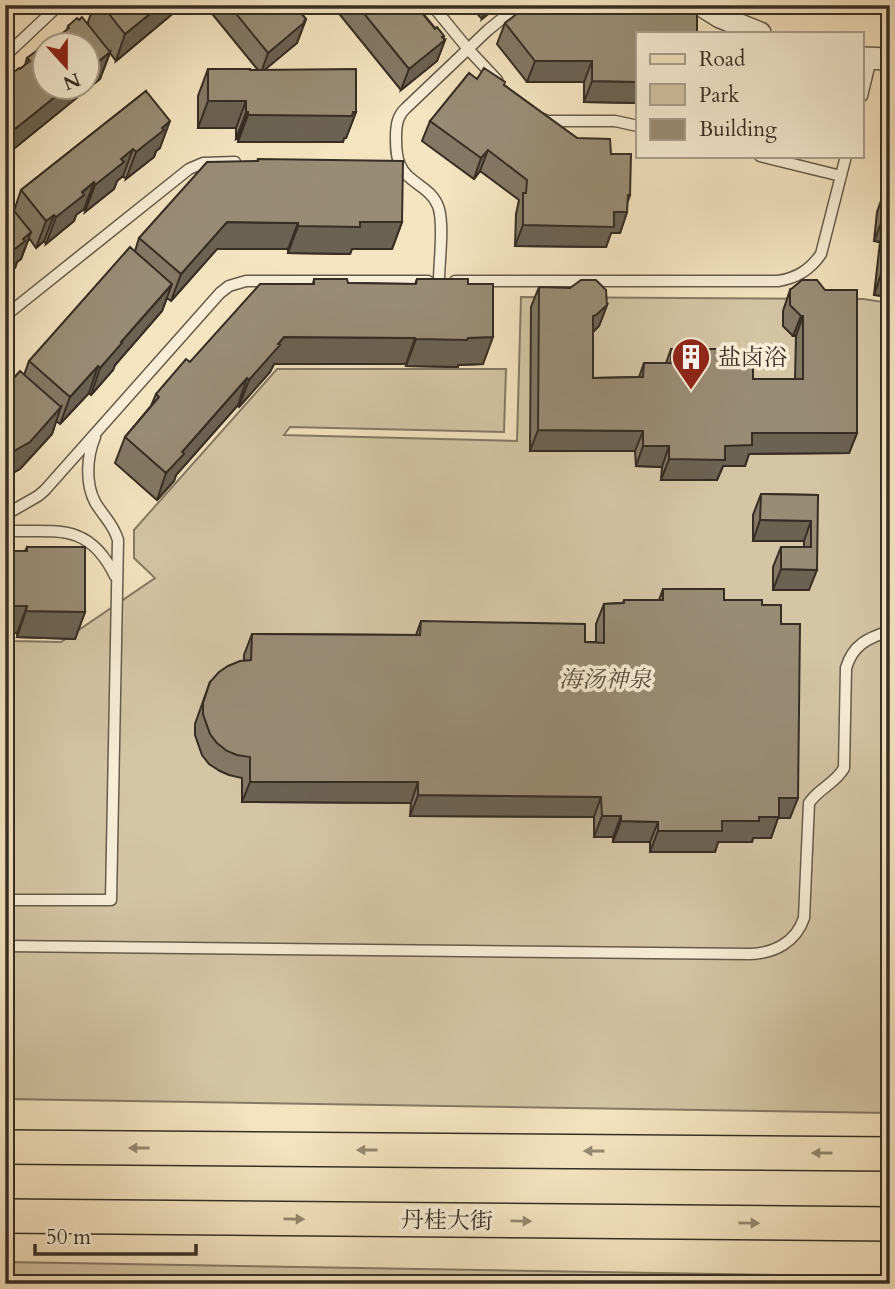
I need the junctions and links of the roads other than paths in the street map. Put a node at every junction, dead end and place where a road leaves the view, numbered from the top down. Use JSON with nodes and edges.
{"nodes":[{"id":1,"x":59,"y":5,"type":"edge"},
{"id":2,"x":432,"y":5,"type":"edge"},
{"id":3,"x":519,"y":5,"type":"edge"},
{"id":4,"x":701,"y":5,"type":"edge"},
{"id":5,"x":758,"y":32,"type":"edge"},
{"id":6,"x":468,"y":49,"type":"junction"},
{"id":7,"x":5,"y":56,"type":"edge"},
{"id":8,"x":874,"y":59,"type":"edge"},
{"id":9,"x":504,"y":87,"type":"edge"},
{"id":10,"x":864,"y":90,"type":"edge"},
{"id":11,"x":527,"y":112,"type":"edge"},
{"id":12,"x":636,"y":126,"type":"edge"},
{"id":13,"x":768,"y":158,"type":"edge"},
{"id":14,"x":846,"y":158,"type":"edge"},
{"id":15,"x":246,"y":162,"type":"edge"},
{"id":16,"x":385,"y":163,"type":"edge"},
{"id":17,"x":399,"y":163,"type":"junction"},
{"id":18,"x":841,"y":176,"type":"junction"},
{"id":19,"x":439,"y":281,"type":"junction"},
{"id":20,"x":5,"y":316,"type":"edge"},
{"id":21,"x":97,"y":431,"type":"junction"},
{"id":22,"x":5,"y":515,"type":"edge"},
{"id":23,"x":5,"y":531,"type":"edge"},
{"id":24,"x":117,"y":580,"type":"junction"},
{"id":25,"x":890,"y":631,"type":"edge"},
{"id":26,"x":5,"y":900,"type":"edge"},
{"id":27,"x":5,"y":946,"type":"edge"},
{"id":28,"x":5,"y":1147,"type":"edge"},
{"id":29,"x":890,"y":1154,"type":"edge"},
{"id":30,"x":5,"y":1216,"type":"edge"},
{"id":31,"x":890,"y":1224,"type":"edge"}],
"edges":[{"from":1,"to":7,"type":"lane"},
{"from":2,"to":6,"type":"lane"},
{"from":3,"to":6,"type":"lane"},
{"from":4,"to":5,"type":"street"},
{"from":6,"to":9,"type":"lane"},
{"from":6,"to":17,"type":"lane"},
{"from":8,"to":10,"type":"lane"},
{"from":11,"to":12,"type":"lane"},
{"from":13,"to":18,"type":"lane"},
{"from":14,"to":18,"type":"lane"},
{"from":15,"to":20,"type":"lane"},
{"from":16,"to":17,"type":"lane"},
{"from":17,"to":19,"type":"lane"},
{"from":18,"to":19,"type":"lane"},
{"from":19,"to":21,"type":"lane"},
{"from":21,"to":22,"type":"lane"},
{"from":21,"to":24,"type":"lane"},
{"from":23,"to":24,"type":"lane"},
{"from":24,"to":26,"type":"lane"},
{"from":25,"to":27,"type":"lane"},
{"from":29,"to":28,"type":"main road","one_way":true},
{"from":30,"to":31,"type":"main road","name":"丹桂大街","one_way":true}]}
